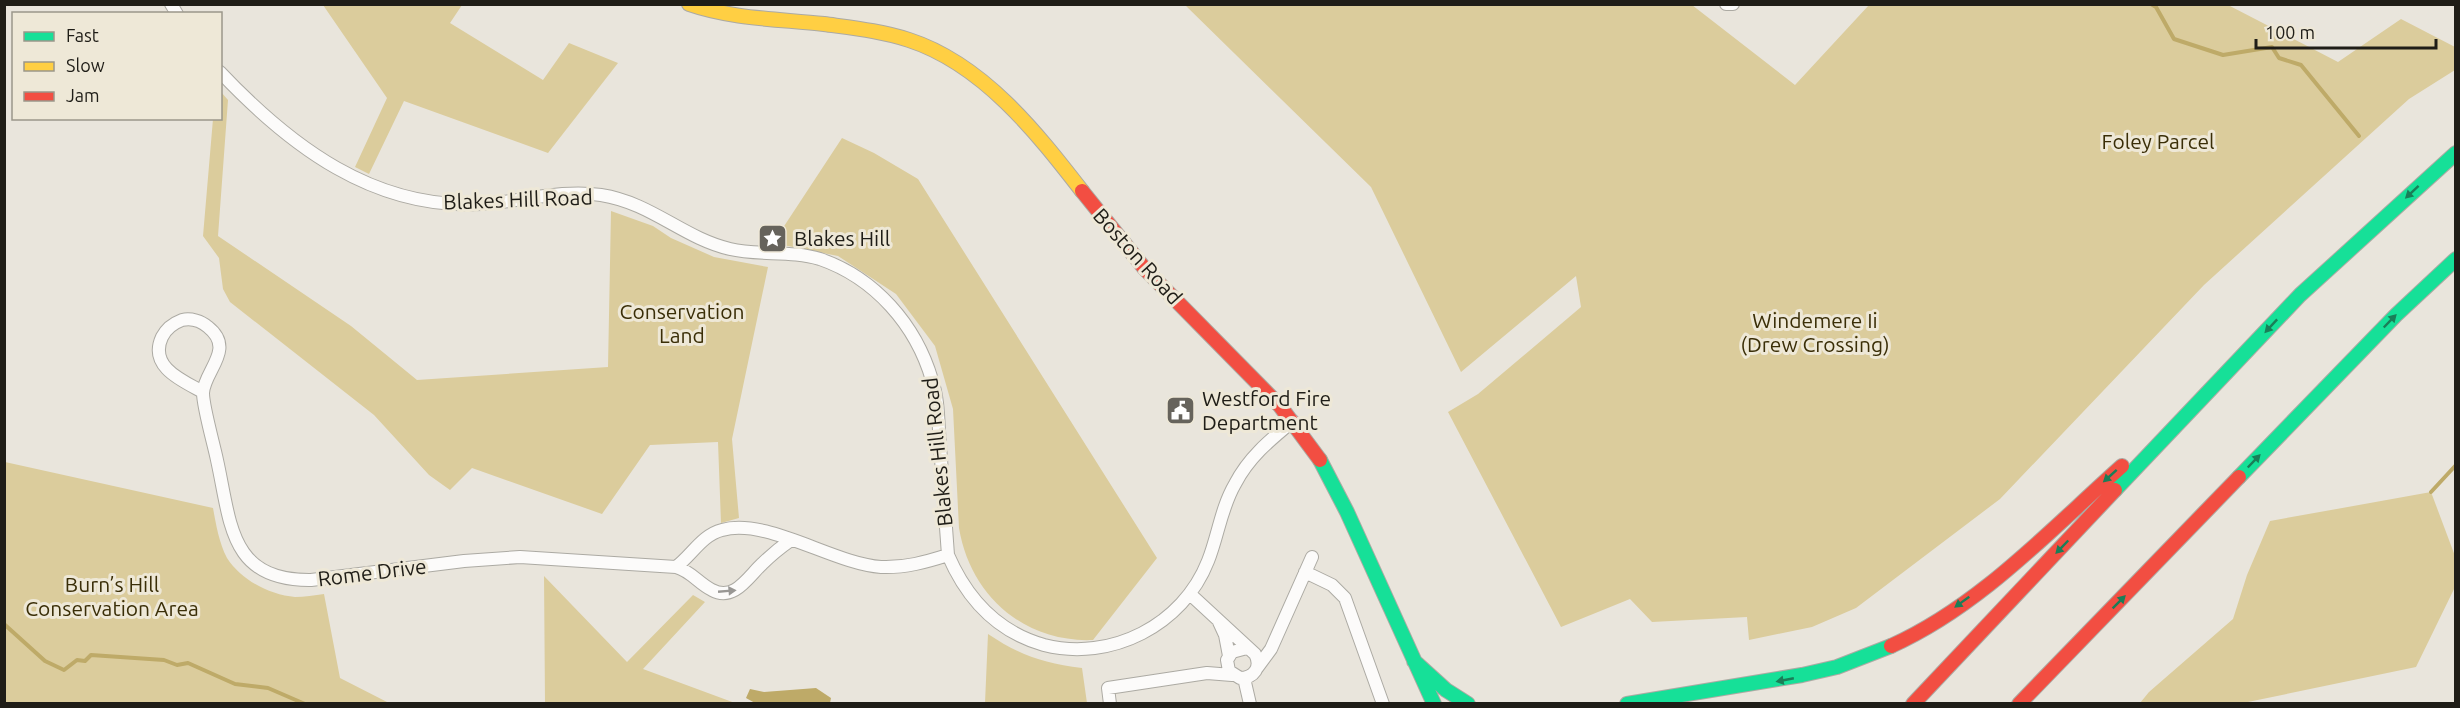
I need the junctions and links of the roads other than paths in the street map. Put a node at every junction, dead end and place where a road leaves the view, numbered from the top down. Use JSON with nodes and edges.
{"nodes":[{"id":1,"x":689,"y":4,"type":"edge"},
{"id":2,"x":1726,"y":4,"type":"edge"},
{"id":3,"x":1733,"y":4,"type":"edge"},
{"id":4,"x":222,"y":74,"type":"edge"},
{"id":5,"x":2456,"y":153,"type":"edge"},
{"id":6,"x":2456,"y":259,"type":"edge"},
{"id":7,"x":2219,"y":383,"type":"junction"},
{"id":8,"x":203,"y":392,"type":"junction"},
{"id":9,"x":1293,"y":421,"type":"junction"},
{"id":10,"x":791,"y":540,"type":"junction"},
{"id":11,"x":948,"y":555,"type":"junction"},
{"id":12,"x":1312,"y":557,"type":"dead end"},
{"id":13,"x":676,"y":567,"type":"junction"},
{"id":14,"x":1305,"y":572,"type":"junction"},
{"id":15,"x":1190,"y":594,"type":"junction"},
{"id":16,"x":2101,"y":620,"type":"junction"},
{"id":17,"x":1219,"y":621,"type":"junction"},
{"id":18,"x":1278,"y":631,"type":"junction"},
{"id":19,"x":1249,"y":649,"type":"junction"},
{"id":20,"x":1228,"y":658,"type":"junction"},
{"id":21,"x":1414,"y":661,"type":"junction"},
{"id":22,"x":1257,"y":668,"type":"junction"},
{"id":23,"x":1207,"y":673,"type":"junction"},
{"id":24,"x":1238,"y":676,"type":"junction"},
{"id":25,"x":2045,"y":698,"type":"dead end"},
{"id":26,"x":1110,"y":704,"type":"edge"},
{"id":27,"x":1250,"y":704,"type":"edge"},
{"id":28,"x":1383,"y":704,"type":"edge"},
{"id":29,"x":1434,"y":704,"type":"edge"},
{"id":30,"x":1468,"y":704,"type":"edge"},
{"id":31,"x":1627,"y":704,"type":"edge"},
{"id":32,"x":1913,"y":704,"type":"edge"},
{"id":33,"x":2019,"y":704,"type":"edge"}],
"edges":[{"from":1,"to":9,"type":"main road","name":"Boston Road"},
{"from":2,"to":3,"type":"street"},
{"from":4,"to":11,"type":"street","name":"Blakes Hill Road"},
{"from":5,"to":7,"type":"main road","one_way":true},
{"from":16,"to":6,"type":"main road","one_way":true},
{"from":7,"to":31,"type":"main road","one_way":true},
{"from":7,"to":32,"type":"main road","one_way":true},
{"from":8,"to":8,"type":"street"},
{"from":8,"to":13,"type":"street","name":"Rome Drive"},
{"from":9,"to":15,"type":"street","name":"Blakes Hill Road"},
{"from":9,"to":21,"type":"main road","name":"Boston Road"},
{"from":10,"to":11,"type":"street"},
{"from":10,"to":13,"type":"street"},
{"from":13,"to":10,"type":"street","name":"Rome Drive","one_way":true},
{"from":11,"to":15,"type":"street","name":"Blakes Hill Road"},
{"from":12,"to":14,"type":"street"},
{"from":14,"to":18,"type":"street"},
{"from":14,"to":28,"type":"street"},
{"from":15,"to":17,"type":"street"},
{"from":16,"to":25,"type":"main road"},
{"from":16,"to":33,"type":"main road"},
{"from":17,"to":19,"type":"street"},
{"from":17,"to":20,"type":"street"},
{"from":18,"to":19,"type":"street"},
{"from":18,"to":22,"type":"street"},
{"from":19,"to":20,"type":"street"},
{"from":19,"to":22,"type":"street"},
{"from":20,"to":23,"type":"street"},
{"from":20,"to":24,"type":"street"},
{"from":21,"to":29,"type":"main road","name":"Boston Road"},
{"from":21,"to":30,"type":"main road"},
{"from":22,"to":24,"type":"street"},
{"from":23,"to":24,"type":"street"},
{"from":23,"to":26,"type":"street"},
{"from":24,"to":27,"type":"street"}]}
